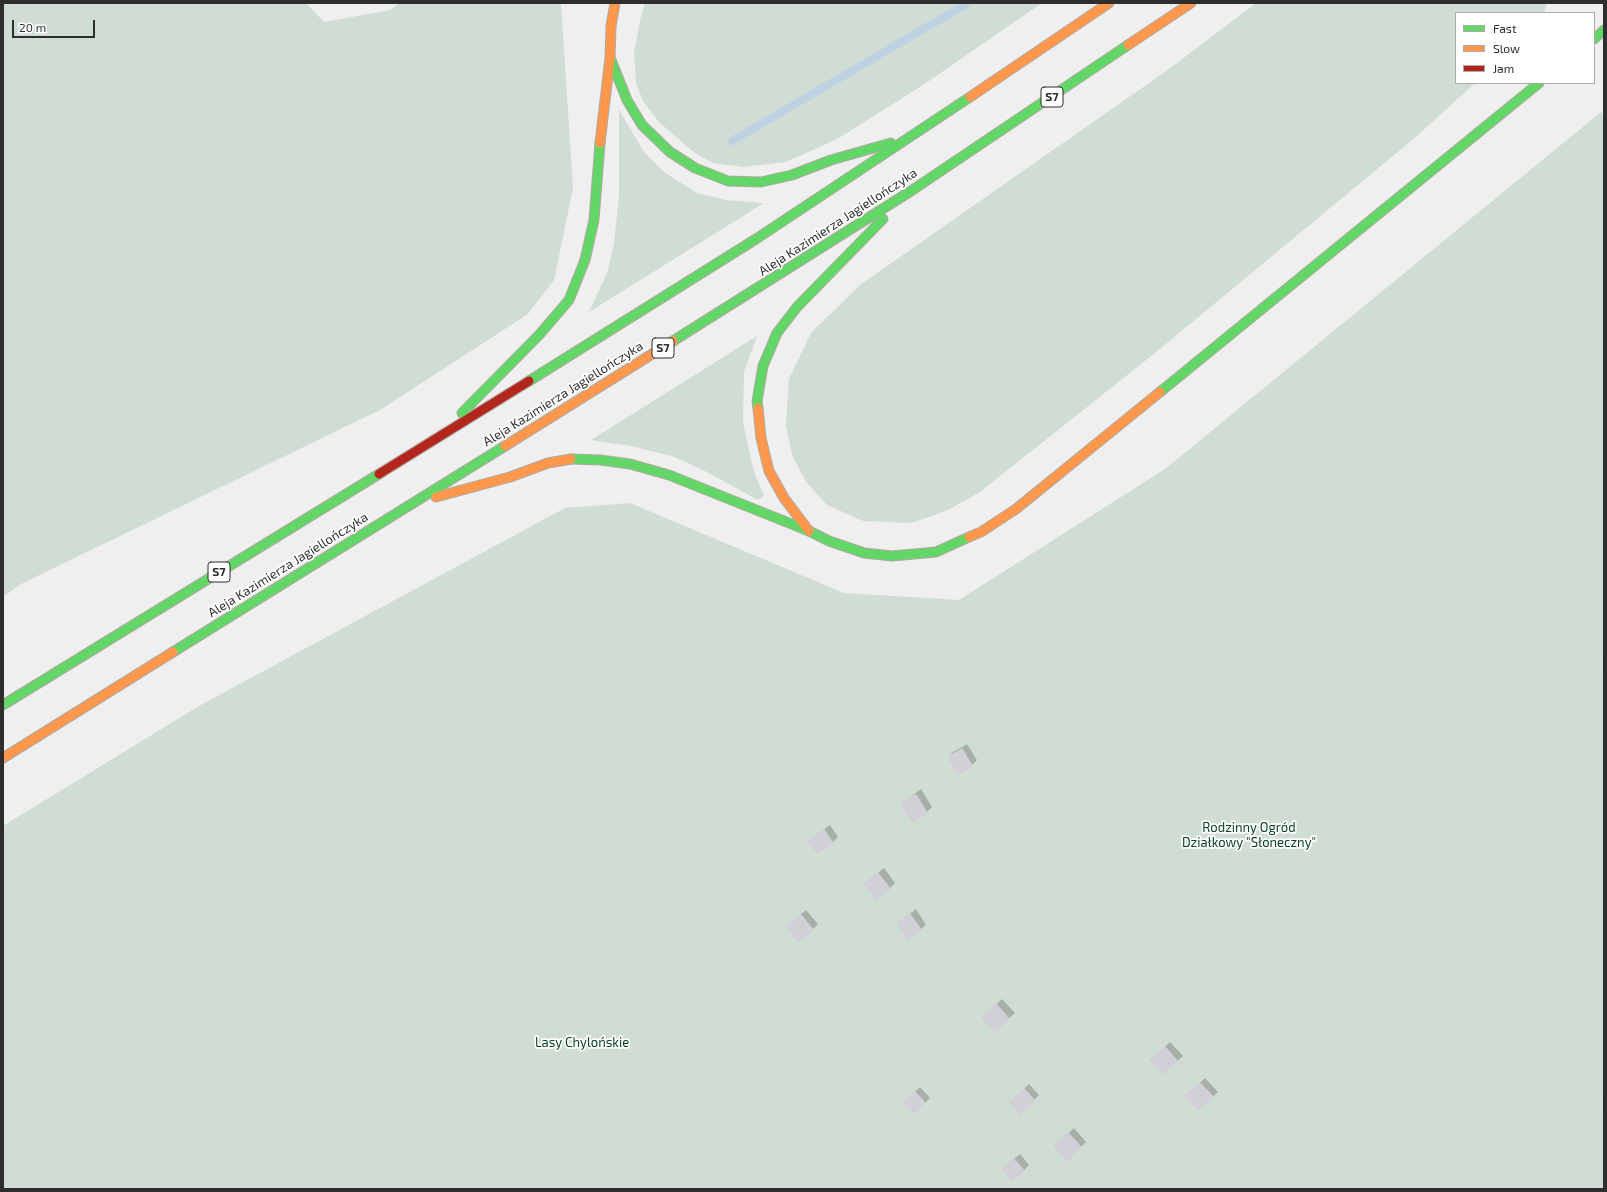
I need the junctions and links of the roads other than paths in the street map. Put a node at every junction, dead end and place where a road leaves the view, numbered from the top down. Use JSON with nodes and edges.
{"nodes":[{"id":1,"x":615,"y":3,"type":"edge"},
{"id":2,"x":1108,"y":3,"type":"edge"},
{"id":3,"x":1191,"y":3,"type":"edge"},
{"id":4,"x":1604,"y":30,"type":"edge"},
{"id":5,"x":1595,"y":37,"type":"edge"},
{"id":6,"x":610,"y":58,"type":"junction"},
{"id":7,"x":1538,"y":84,"type":"edge"},
{"id":8,"x":912,"y":137,"type":"junction"},
{"id":9,"x":911,"y":191,"type":"junction"},
{"id":10,"x":436,"y":439,"type":"junction"},
{"id":11,"x":414,"y":503,"type":"junction"},
{"id":12,"x":809,"y":531,"type":"junction"},
{"id":13,"x":3,"y":705,"type":"edge"},
{"id":14,"x":3,"y":758,"type":"edge"}],
"edges":[{"from":1,"to":6,"type":"highway"},
{"from":2,"to":8,"type":"highway","number":"S7"},
{"from":3,"to":9,"type":"highway","name":"Aleja Kazimierza Jagiellończyka","number":"S7"},
{"from":4,"to":5,"type":"highway"},
{"from":6,"to":8,"type":"highway"},
{"from":6,"to":10,"type":"highway"},
{"from":7,"to":12,"type":"highway"},
{"from":8,"to":10,"type":"highway","number":"S7"},
{"from":9,"to":11,"type":"highway","name":"Aleja Kazimierza Jagiellończyka","number":"S7"},
{"from":9,"to":12,"type":"highway"},
{"from":10,"to":13,"type":"highway","number":"S7"},
{"from":11,"to":12,"type":"highway"},
{"from":11,"to":14,"type":"highway","name":"Aleja Kazimierza Jagiellończyka","number":"S7"}]}
